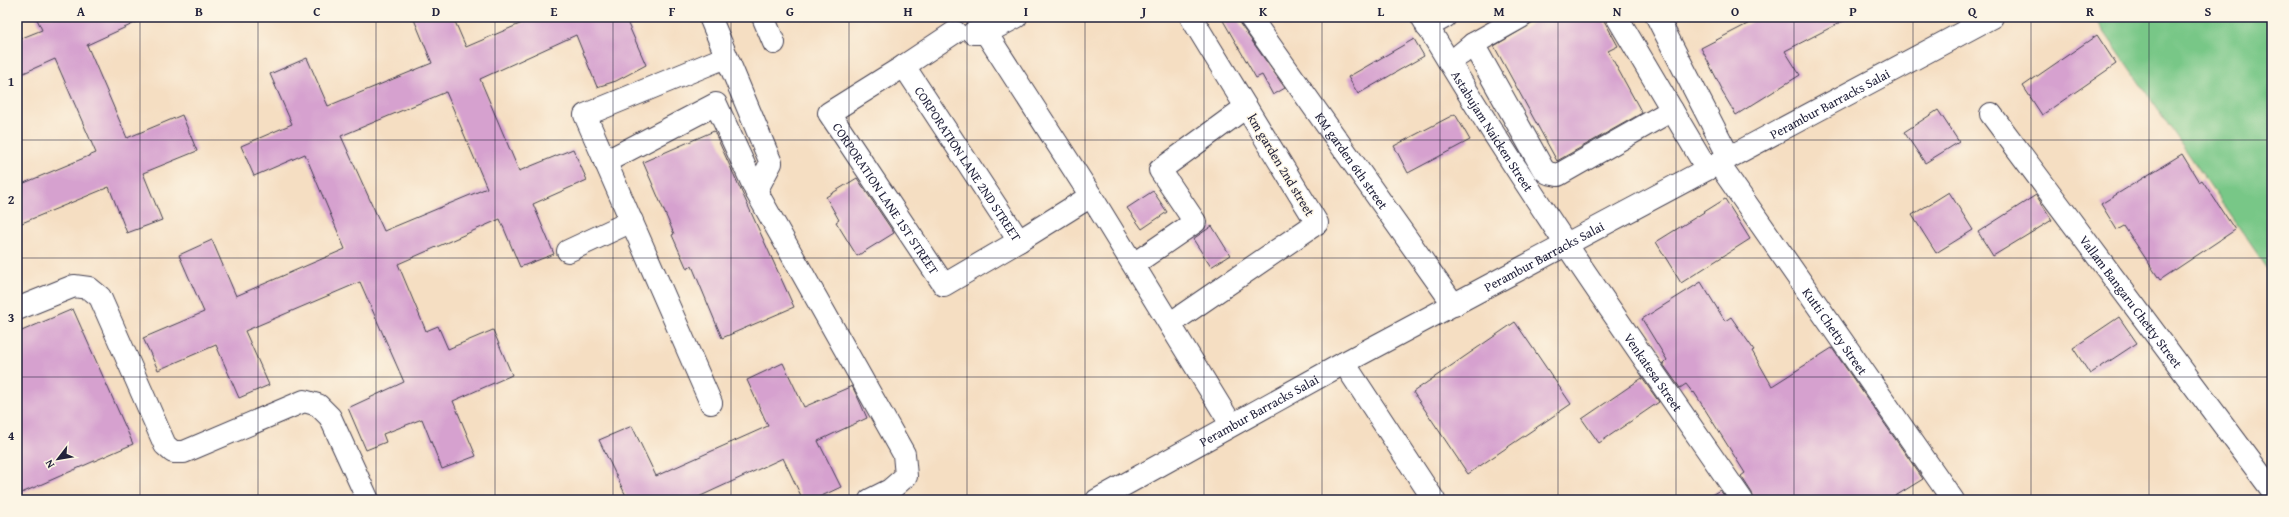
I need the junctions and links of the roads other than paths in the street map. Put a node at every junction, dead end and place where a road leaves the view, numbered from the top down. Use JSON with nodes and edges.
{"nodes":[{"id":1,"x":710,"y":17,"type":"edge"},
{"id":2,"x":763,"y":17,"type":"edge"},
{"id":3,"x":1016,"y":17,"type":"edge"},
{"id":4,"x":1191,"y":17,"type":"edge"},
{"id":5,"x":1250,"y":17,"type":"edge"},
{"id":6,"x":1521,"y":17,"type":"edge"},
{"id":7,"x":1617,"y":17,"type":"edge"},
{"id":8,"x":1657,"y":17,"type":"edge"},
{"id":9,"x":1992,"y":17,"type":"edge"},
{"id":10,"x":1431,"y":20,"type":"edge"},
{"id":11,"x":950,"y":25,"type":"edge"},
{"id":12,"x":986,"y":33,"type":"junction"},
{"id":13,"x":774,"y":43,"type":"dead end"},
{"id":14,"x":1473,"y":44,"type":"junction"},
{"id":15,"x":726,"y":58,"type":"junction"},
{"id":16,"x":1450,"y":64,"type":"junction"},
{"id":17,"x":904,"y":66,"type":"junction"},
{"id":18,"x":1246,"y":108,"type":"junction"},
{"id":19,"x":1672,"y":110,"type":"junction"},
{"id":20,"x":1991,"y":114,"type":"dead end"},
{"id":21,"x":605,"y":162,"type":"junction"},
{"id":22,"x":1718,"y":163,"type":"junction"},
{"id":23,"x":756,"y":191,"type":"junction"},
{"id":24,"x":1092,"y":196,"type":"junction"},
{"id":25,"x":632,"y":221,"type":"junction"},
{"id":26,"x":1019,"y":241,"type":"junction"},
{"id":27,"x":1565,"y":245,"type":"junction"},
{"id":28,"x":568,"y":251,"type":"dead end"},
{"id":29,"x":1134,"y":264,"type":"junction"},
{"id":30,"x":1454,"y":305,"type":"junction"},
{"id":31,"x":17,"y":309,"type":"edge"},
{"id":32,"x":1171,"y":323,"type":"junction"},
{"id":33,"x":1344,"y":364,"type":"junction"},
{"id":34,"x":711,"y":403,"type":"dead end"},
{"id":35,"x":1231,"y":424,"type":"junction"},
{"id":36,"x":2272,"y":490,"type":"edge"},
{"id":37,"x":368,"y":500,"type":"edge"},
{"id":38,"x":870,"y":500,"type":"edge"},
{"id":39,"x":1097,"y":500,"type":"edge"},
{"id":40,"x":1434,"y":500,"type":"edge"},
{"id":41,"x":1742,"y":500,"type":"edge"},
{"id":42,"x":1953,"y":500,"type":"edge"}],
"edges":[{"from":1,"to":15,"type":"street"},
{"from":2,"to":13,"type":"street"},
{"from":3,"to":12,"type":"street"},
{"from":4,"to":18,"type":"street","name":"km garden 2nd street"},
{"from":5,"to":30,"type":"street","name":"KM garden 6th street"},
{"from":6,"to":14,"type":"street"},
{"from":7,"to":19,"type":"street"},
{"from":8,"to":22,"type":"street"},
{"from":9,"to":22,"type":"street","name":"Perambur Barracks Salai"},
{"from":10,"to":16,"type":"street","name":"Astabujam Naicken Street"},
{"from":11,"to":12,"type":"street"},
{"from":11,"to":17,"type":"street"},
{"from":12,"to":24,"type":"street"},
{"from":14,"to":16,"type":"street"},
{"from":14,"to":19,"type":"street"},
{"from":15,"to":21,"type":"street"},
{"from":15,"to":23,"type":"street"},
{"from":16,"to":27,"type":"street","name":"Astabujam Naicken Street"},
{"from":17,"to":26,"type":"street","name":"CORPORATION LANE 2ND STREET"},
{"from":17,"to":26,"type":"street","name":"CORPORATION LANE 1ST STREET"},
{"from":18,"to":29,"type":"street"},
{"from":18,"to":32,"type":"street","name":"km garden 2nd street"},
{"from":19,"to":22,"type":"street"},
{"from":20,"to":36,"type":"street","name":"Vallam Bangaru Chetty Street"},
{"from":21,"to":23,"type":"street"},
{"from":21,"to":25,"type":"street"},
{"from":22,"to":27,"type":"street","name":"Perambur Barracks Salai"},
{"from":22,"to":42,"type":"street","name":"Kutti Chetty Street"},
{"from":23,"to":38,"type":"street"},
{"from":24,"to":26,"type":"street","name":"CORPORATION LANE 2ND STREET"},
{"from":24,"to":29,"type":"street"},
{"from":25,"to":28,"type":"street"},
{"from":25,"to":34,"type":"street"},
{"from":27,"to":30,"type":"street","name":"Perambur Barracks Salai"},
{"from":27,"to":41,"type":"street","name":"Venkatesa Street"},
{"from":29,"to":32,"type":"street"},
{"from":30,"to":33,"type":"street","name":"Perambur Barracks Salai"},
{"from":31,"to":37,"type":"street"},
{"from":32,"to":35,"type":"street"},
{"from":33,"to":35,"type":"street","name":"Perambur Barracks Salai"},
{"from":33,"to":40,"type":"street"},
{"from":35,"to":39,"type":"street","name":"Perambur Barracks Salai"}]}
